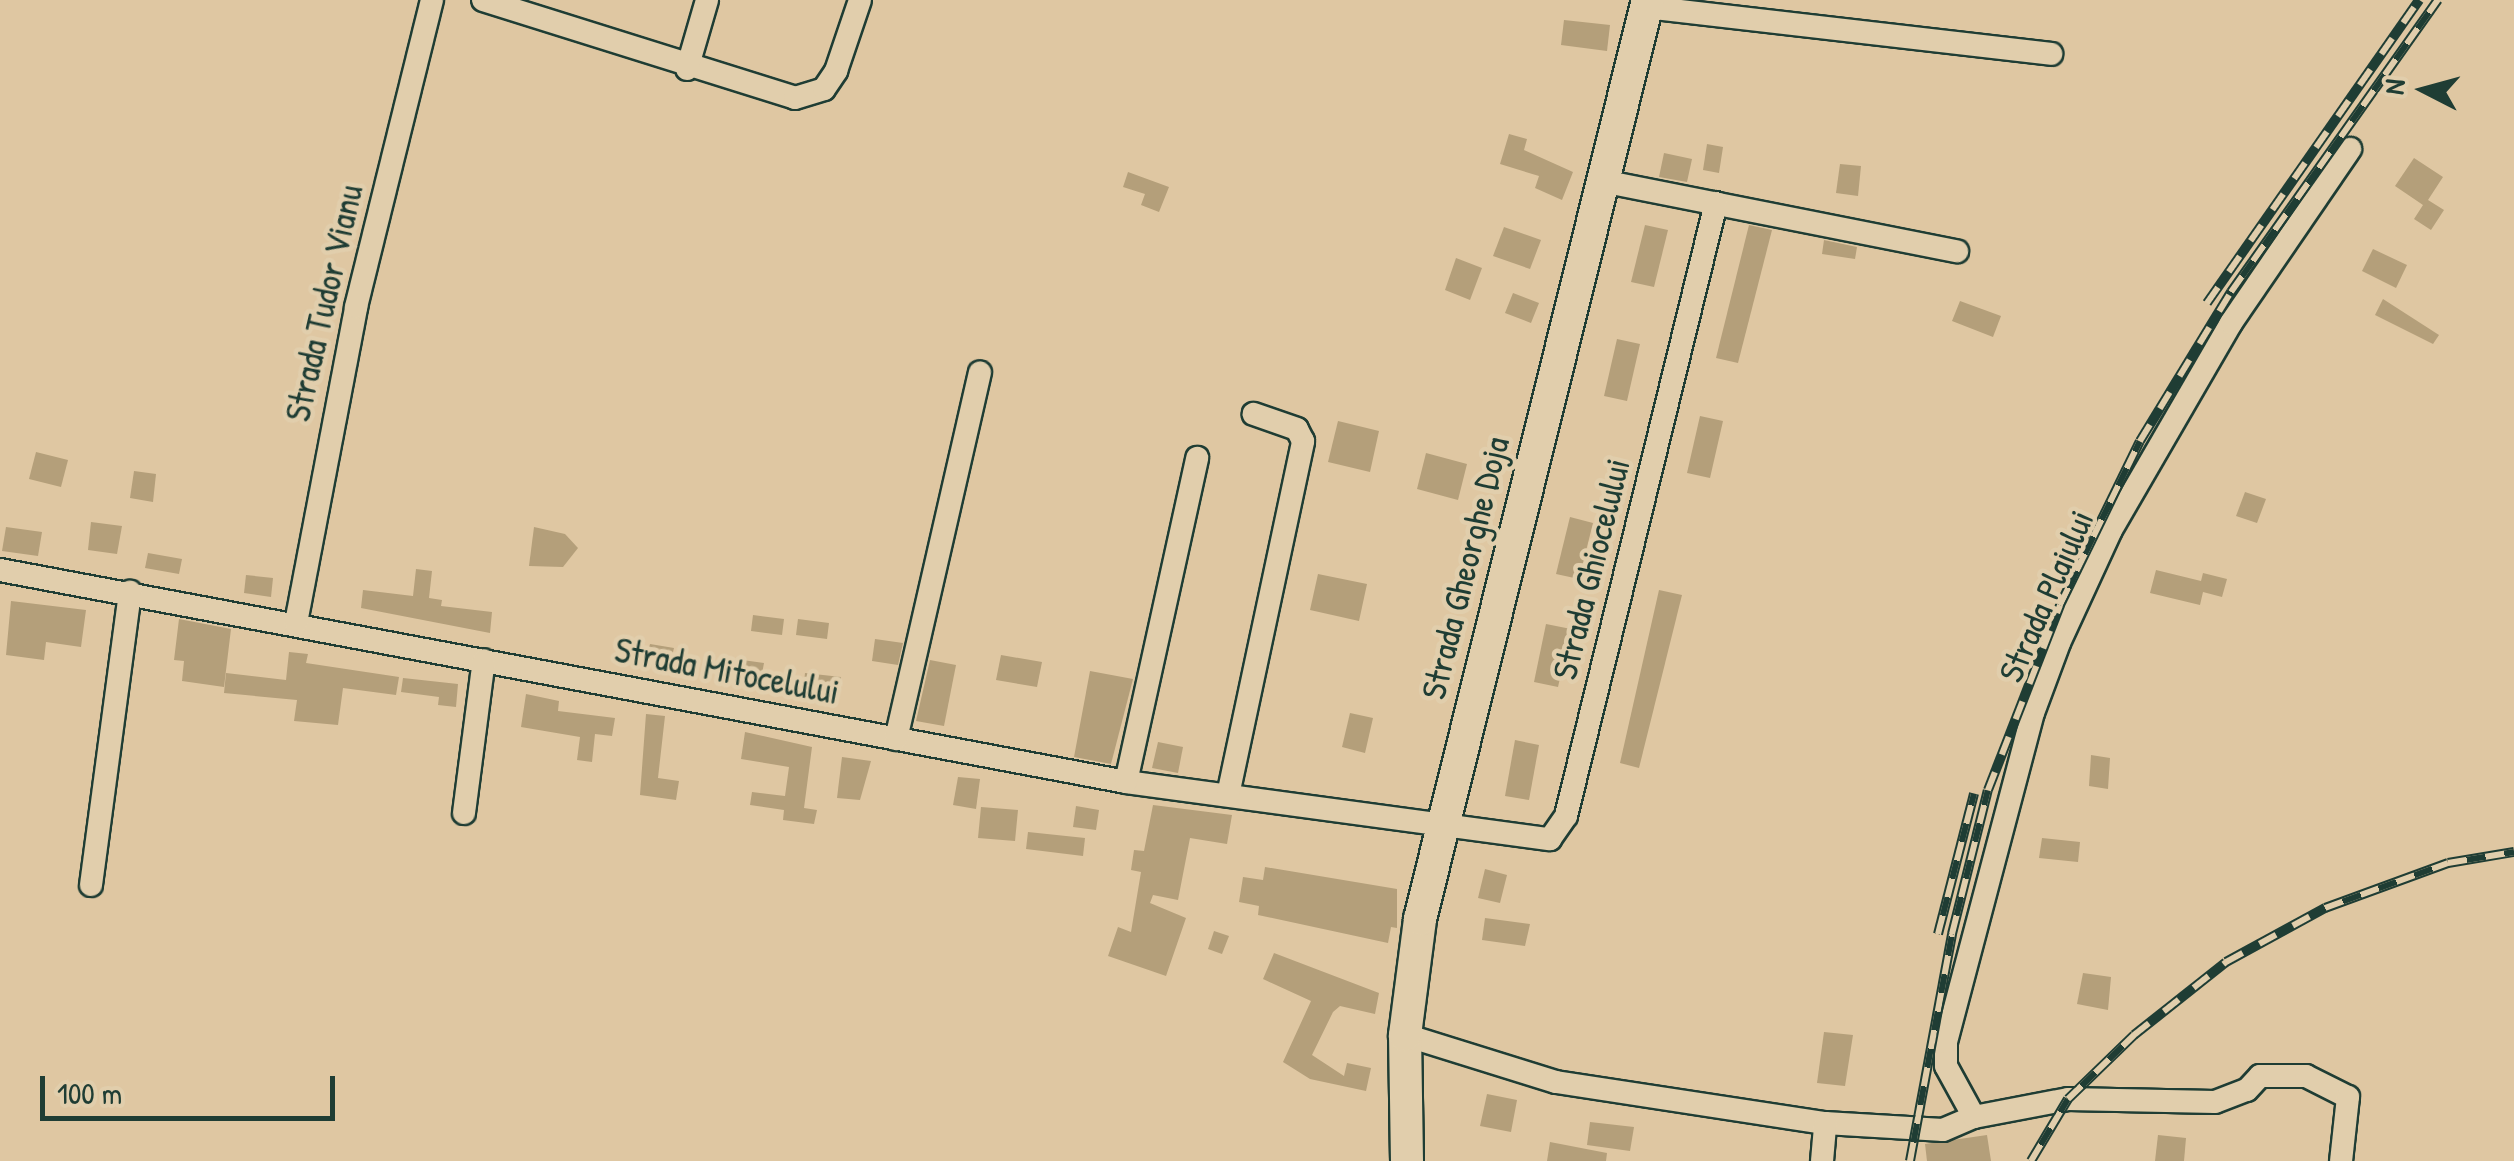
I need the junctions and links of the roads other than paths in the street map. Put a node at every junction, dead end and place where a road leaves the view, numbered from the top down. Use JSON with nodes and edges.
{"nodes":[{"id":1,"x":432,"y":0,"type":"edge"},
{"id":2,"x":483,"y":0,"type":"edge"},
{"id":3,"x":706,"y":0,"type":"edge"},
{"id":4,"x":860,"y":0,"type":"edge"},
{"id":5,"x":1647,"y":3,"type":"edge"},
{"id":6,"x":2051,"y":54,"type":"dead end"},
{"id":7,"x":687,"y":69,"type":"junction"},
{"id":8,"x":2350,"y":149,"type":"dead end"},
{"id":9,"x":1602,"y":181,"type":"junction"},
{"id":10,"x":1716,"y":203,"type":"junction"},
{"id":11,"x":1958,"y":251,"type":"dead end"},
{"id":12,"x":980,"y":372,"type":"dead end"},
{"id":13,"x":1254,"y":414,"type":"dead end"},
{"id":14,"x":1196,"y":458,"type":"dead end"},
{"id":15,"x":0,"y":570,"type":"edge"},
{"id":16,"x":130,"y":592,"type":"junction"},
{"id":17,"x":296,"y":623,"type":"junction"},
{"id":18,"x":484,"y":660,"type":"junction"},
{"id":19,"x":896,"y":738,"type":"junction"},
{"id":20,"x":1126,"y":782,"type":"junction"},
{"id":21,"x":1228,"y":795,"type":"junction"},
{"id":22,"x":464,"y":813,"type":"dead end"},
{"id":23,"x":1444,"y":820,"type":"junction"},
{"id":24,"x":91,"y":885,"type":"dead end"},
{"id":25,"x":1405,"y":1035,"type":"junction"},
{"id":26,"x":1974,"y":1117,"type":"junction"},
{"id":27,"x":1825,"y":1123,"type":"junction"},
{"id":28,"x":1407,"y":1161,"type":"edge"},
{"id":29,"x":1822,"y":1161,"type":"edge"},
{"id":30,"x":2341,"y":1161,"type":"edge"}],
"edges":[{"from":1,"to":17,"type":"street","name":"Strada Tudor Vianu"},
{"from":2,"to":7,"type":"street"},
{"from":3,"to":7,"type":"street"},
{"from":4,"to":7,"type":"street"},
{"from":5,"to":6,"type":"street"},
{"from":5,"to":9,"type":"main road","name":"Strada Gheorghe Doja"},
{"from":8,"to":26,"type":"street","name":"Strada Plaiului"},
{"from":9,"to":10,"type":"street"},
{"from":9,"to":23,"type":"main road","name":"Strada Gheorghe Doja"},
{"from":10,"to":11,"type":"street"},
{"from":10,"to":23,"type":"street","name":"Strada Ghiocelului"},
{"from":12,"to":19,"type":"street"},
{"from":13,"to":21,"type":"street"},
{"from":14,"to":20,"type":"street"},
{"from":15,"to":16,"type":"street","name":"Strada Mitocelului"},
{"from":16,"to":17,"type":"street","name":"Strada Mitocelului"},
{"from":16,"to":24,"type":"street"},
{"from":17,"to":18,"type":"street","name":"Strada Mitocelului"},
{"from":18,"to":19,"type":"street","name":"Strada Mitocelului"},
{"from":18,"to":22,"type":"street"},
{"from":19,"to":20,"type":"street","name":"Strada Mitocelului"},
{"from":20,"to":21,"type":"street","name":"Strada Mitocelului"},
{"from":21,"to":23,"type":"street","name":"Strada Mitocelului"},
{"from":23,"to":25,"type":"main road","name":"Strada Gheorghe Doja"},
{"from":25,"to":27,"type":"street"},
{"from":25,"to":28,"type":"main road","name":"Strada Gheorghe Doja"},
{"from":26,"to":27,"type":"street"},
{"from":26,"to":30,"type":"street"},
{"from":27,"to":29,"type":"street"}]}
